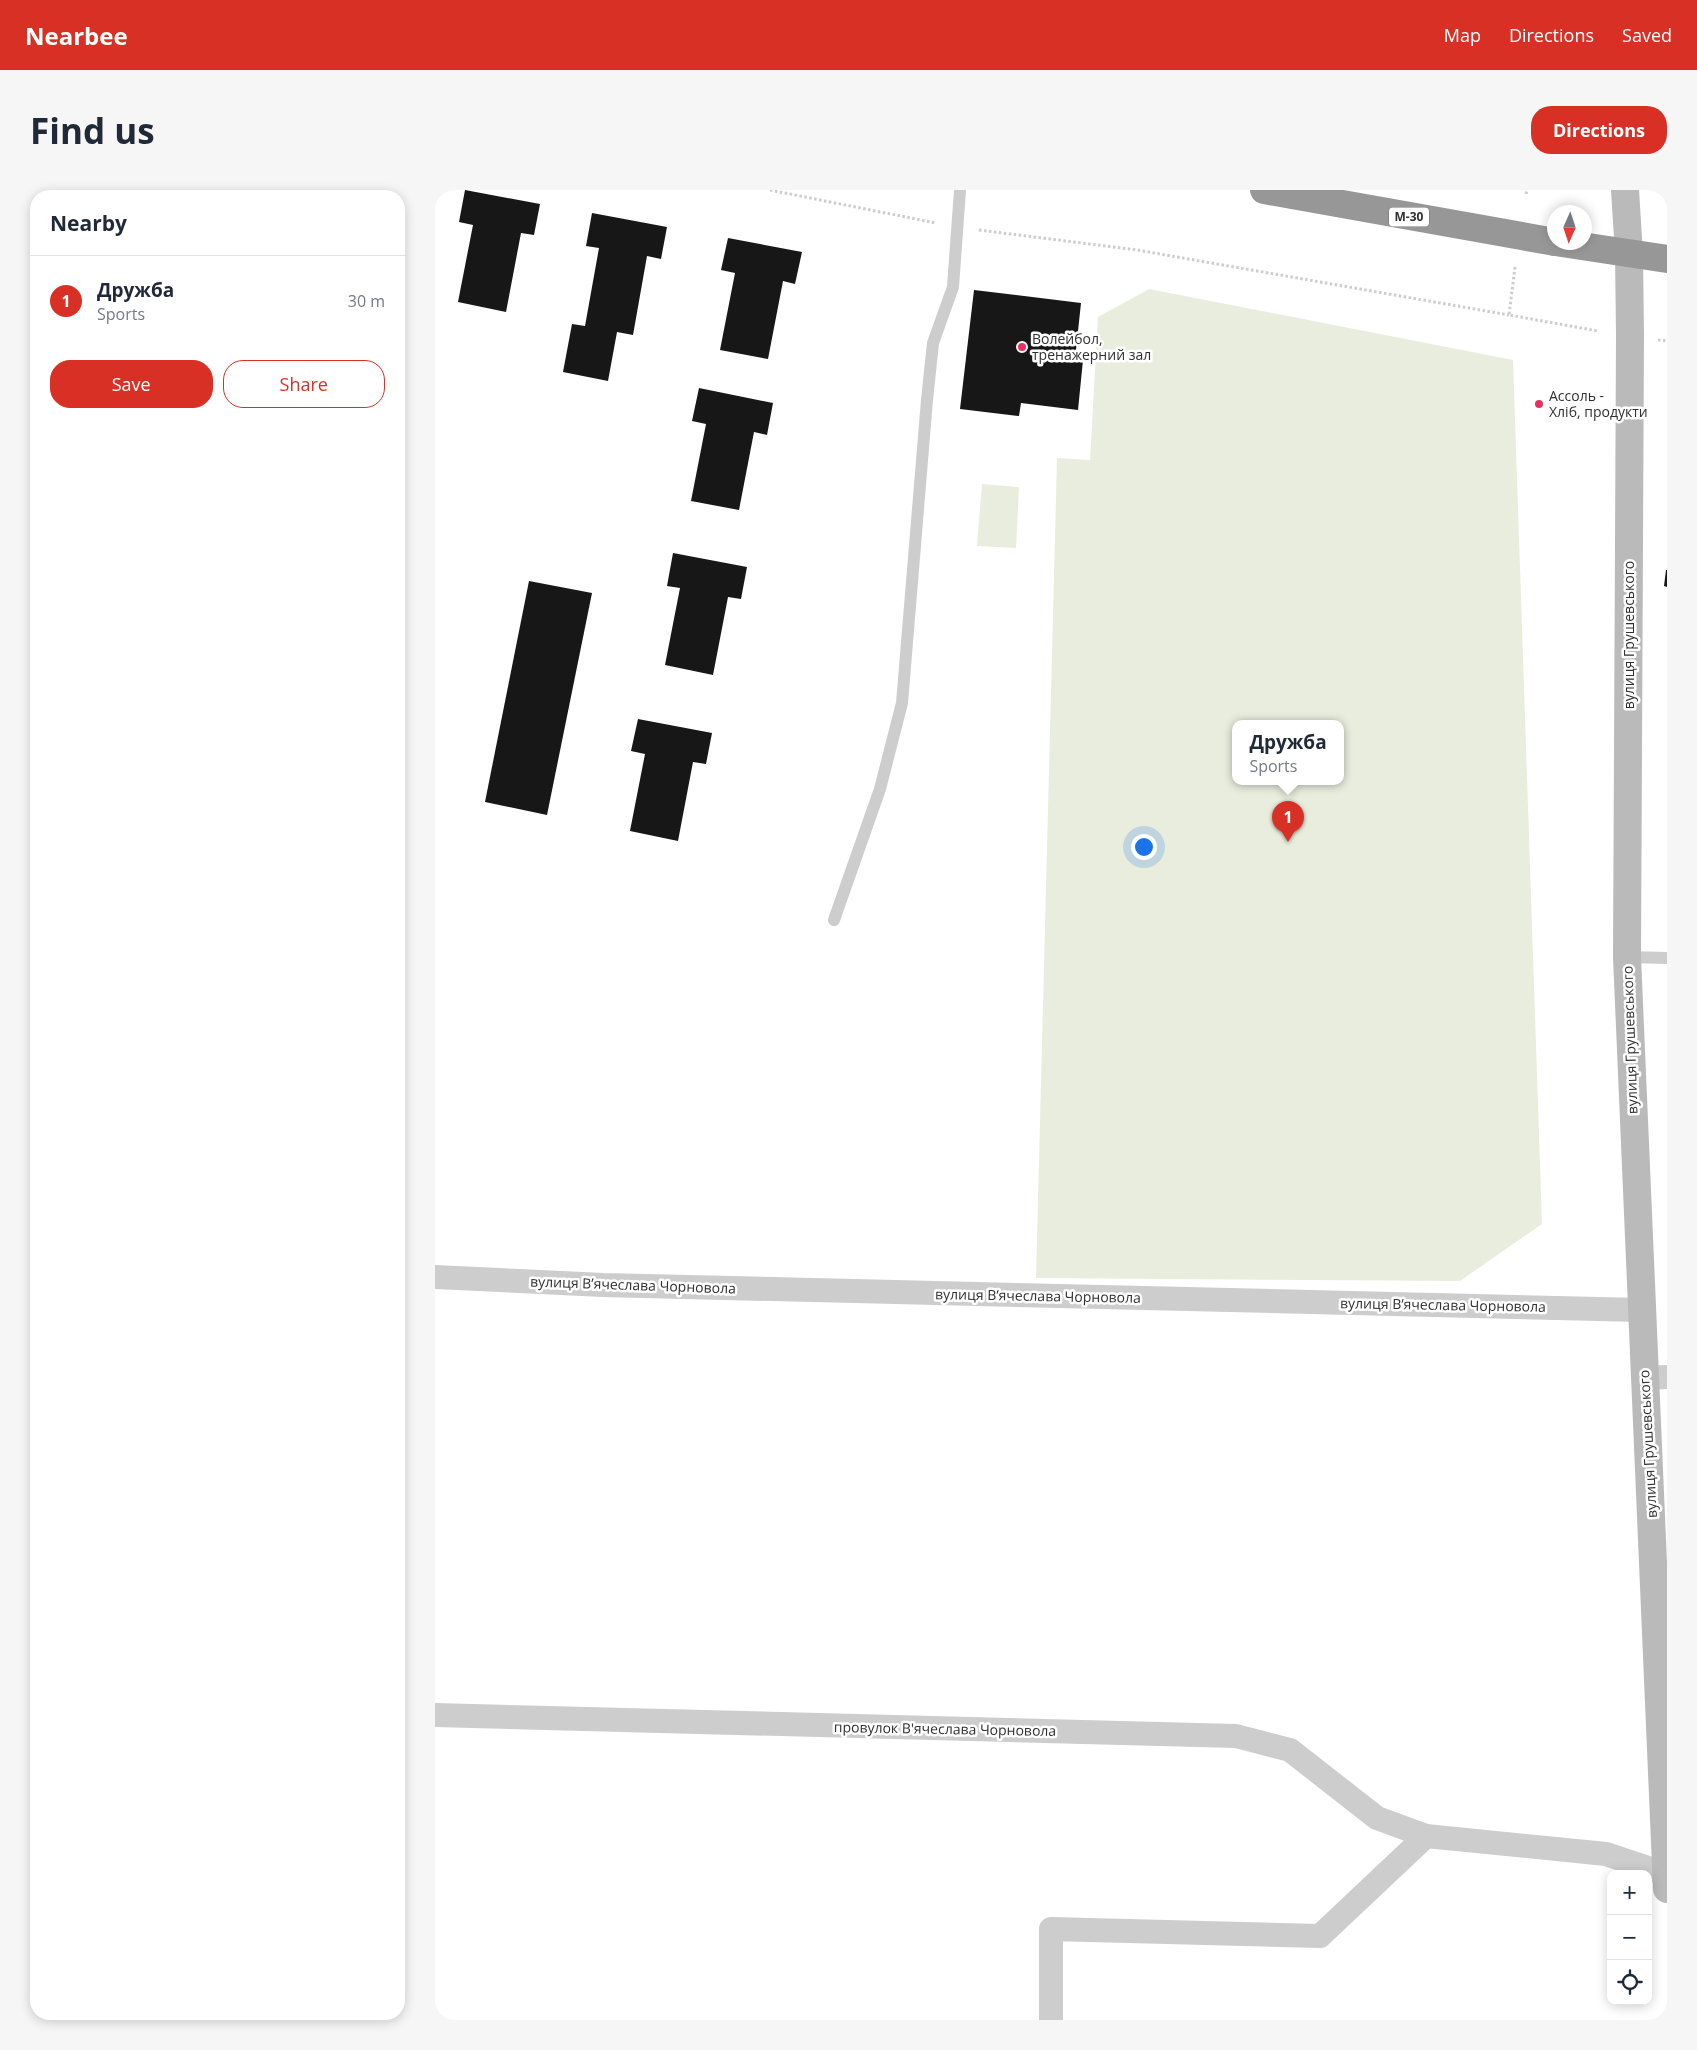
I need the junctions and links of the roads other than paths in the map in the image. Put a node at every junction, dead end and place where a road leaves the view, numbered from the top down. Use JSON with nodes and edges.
{"nodes":[{"id":1,"x":960,"y":190,"type":"edge"},
{"id":2,"x":1264,"y":190,"type":"edge"},
{"id":3,"x":1625,"y":190,"type":"edge"},
{"id":4,"x":1547,"y":241,"type":"edge"},
{"id":5,"x":1592,"y":248,"type":"edge"},
{"id":6,"x":1629,"y":254,"type":"junction"},
{"id":7,"x":1667,"y":259,"type":"edge"},
{"id":8,"x":833,"y":920,"type":"dead end"},
{"id":9,"x":1627,"y":958,"type":"junction"},
{"id":10,"x":1667,"y":958,"type":"edge"},
{"id":11,"x":435,"y":1276,"type":"edge"},
{"id":12,"x":1641,"y":1310,"type":"junction"},
{"id":13,"x":1656,"y":1377,"type":"edge"},
{"id":14,"x":435,"y":1715,"type":"edge"},
{"id":15,"x":1426,"y":1836,"type":"junction"},
{"id":16,"x":1666,"y":1874,"type":"edge"},
{"id":17,"x":1667,"y":1889,"type":"edge"},
{"id":18,"x":1051,"y":2020,"type":"edge"}],
"edges":[{"from":1,"to":8,"type":"lane"},
{"from":2,"to":4,"type":"highway","number":"М-30"},
{"from":3,"to":6,"type":"street","name":"вулиця Грушевського"},
{"from":5,"to":6,"type":"highway","number":"М-30"},
{"from":6,"to":7,"type":"highway","number":"М-30"},
{"from":6,"to":9,"type":"street","name":"вулиця Грушевського"},
{"from":9,"to":10,"type":"lane"},
{"from":9,"to":12,"type":"street","name":"вулиця Грушевського"},
{"from":11,"to":12,"type":"street","name":"вулиця Вʼячеслава Чорновола"},
{"from":12,"to":13,"type":"street","name":"вулиця Грушевського"},
{"from":13,"to":16,"type":"street","name":"вулиця Грушевського"},
{"from":14,"to":15,"type":"street","name":"провулок В'ячеслава Чорновола"},
{"from":15,"to":16,"type":"street","name":"провулок В'ячеслава Чорновола"},
{"from":15,"to":18,"type":"street"},
{"from":16,"to":17,"type":"street","name":"вулиця Грушевського"}]}
